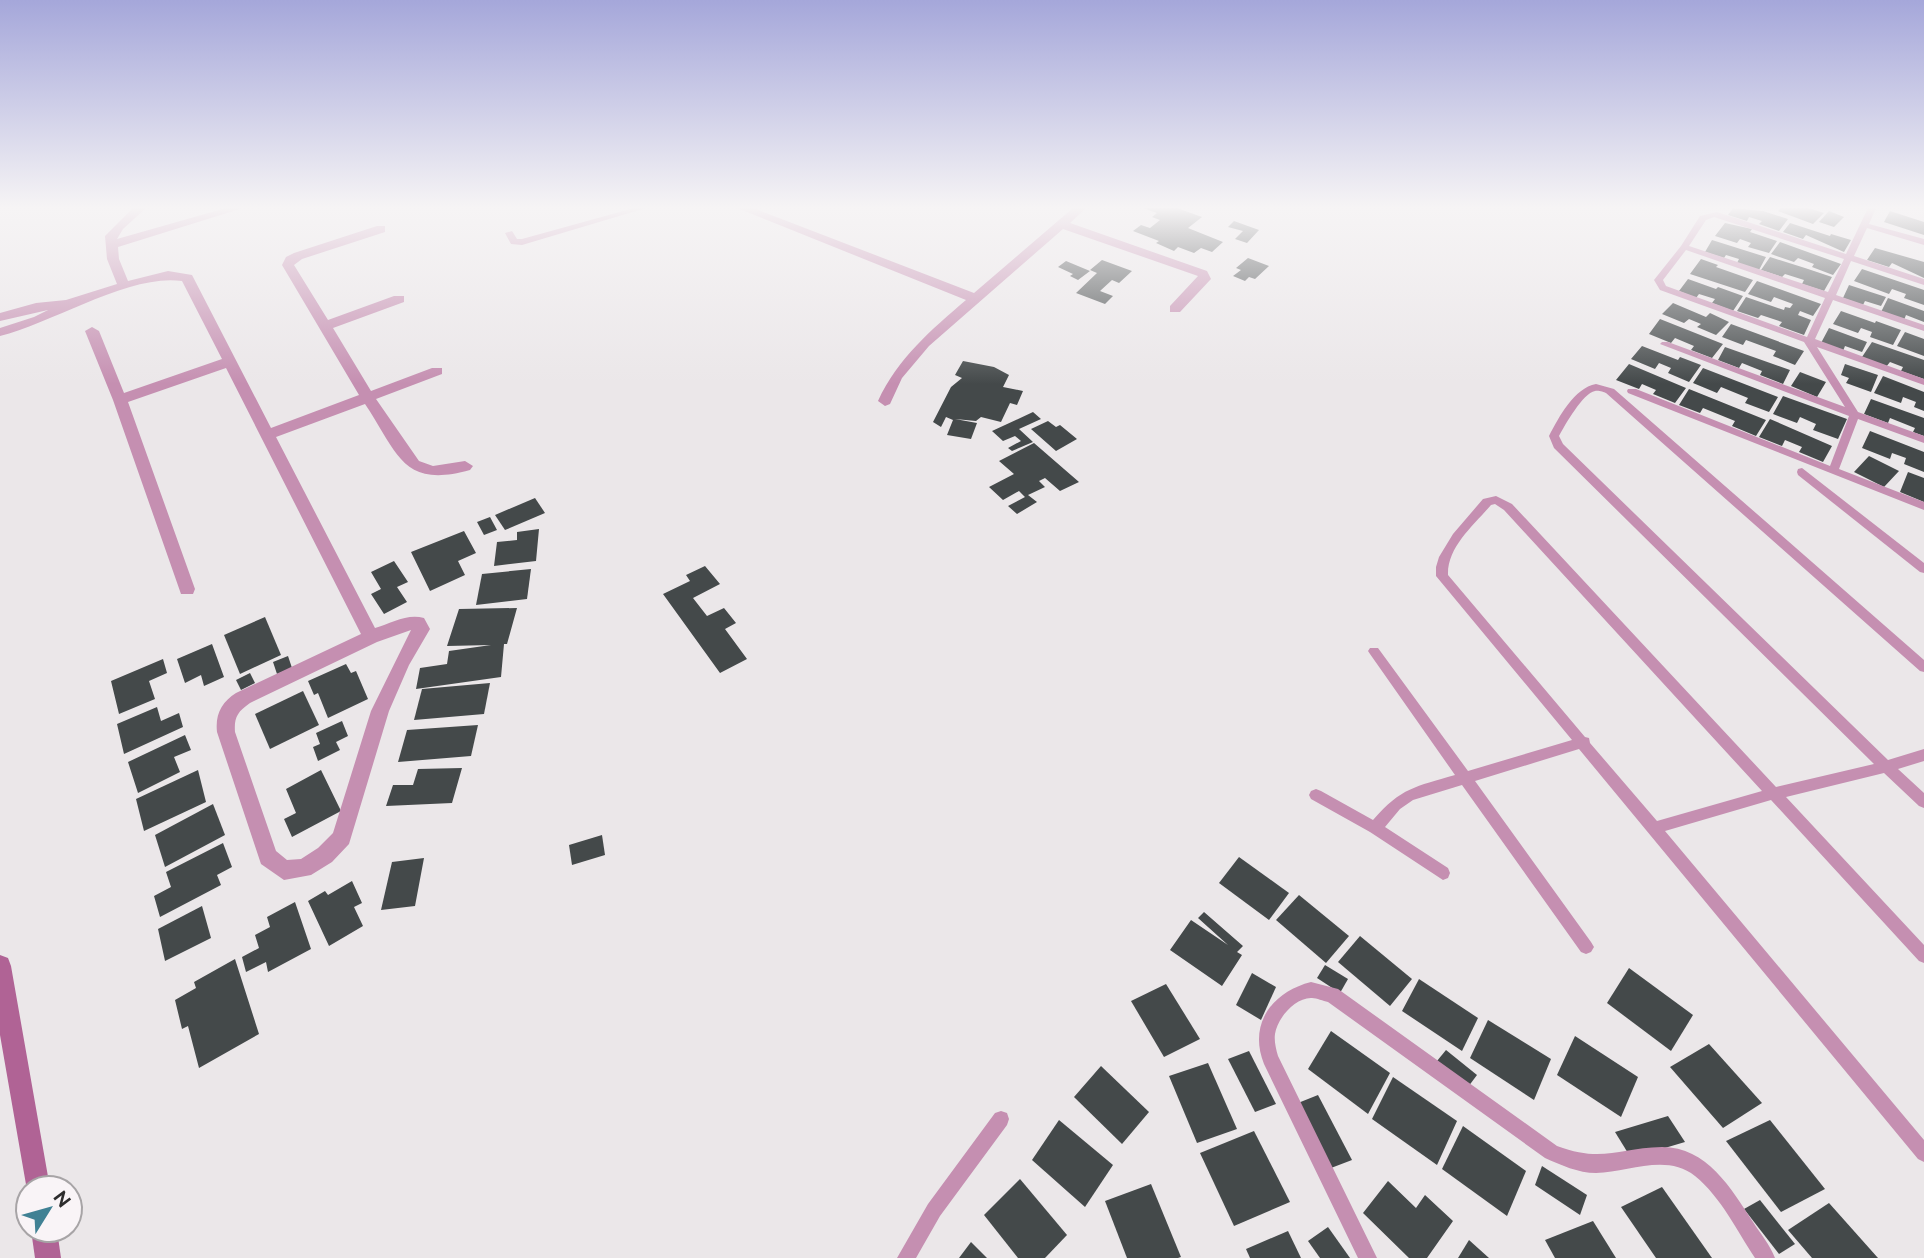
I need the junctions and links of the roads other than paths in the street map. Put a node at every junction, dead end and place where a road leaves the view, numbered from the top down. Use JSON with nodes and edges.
{"nodes":[{"id":1,"x":116,"y":267,"type":"edge"},
{"id":2,"x":291,"y":267,"type":"edge"},
{"id":3,"x":894,"y":267,"type":"edge"},
{"id":4,"x":1011,"y":267,"type":"edge"},
{"id":5,"x":1182,"y":267,"type":"edge"},
{"id":6,"x":1668,"y":267,"type":"edge"},
{"id":7,"x":1741,"y":267,"type":"edge"},
{"id":8,"x":1846,"y":267,"type":"edge"},
{"id":9,"x":1877,"y":267,"type":"edge"},
{"id":10,"x":1924,"y":282,"type":"edge"},
{"id":11,"x":124,"y":286,"type":"junction"},
{"id":12,"x":974,"y":298,"type":"junction"},
{"id":13,"x":1832,"y":298,"type":"junction"},
{"id":14,"x":399,"y":299,"type":"dead end"},
{"id":15,"x":68,"y":304,"type":"junction"},
{"id":16,"x":1175,"y":309,"type":"dead end"},
{"id":17,"x":0,"y":317,"type":"edge"},
{"id":18,"x":324,"y":326,"type":"junction"},
{"id":19,"x":1924,"y":328,"type":"edge"},
{"id":20,"x":92,"y":331,"type":"dead end"},
{"id":21,"x":0,"y":332,"type":"edge"},
{"id":22,"x":1809,"y":342,"type":"junction"},
{"id":23,"x":1665,"y":344,"type":"dead end"},
{"id":24,"x":231,"y":361,"type":"junction"},
{"id":25,"x":437,"y":371,"type":"dead end"},
{"id":26,"x":1924,"y":382,"type":"edge"},
{"id":27,"x":1632,"y":391,"type":"dead end"},
{"id":28,"x":368,"y":398,"type":"junction"},
{"id":29,"x":120,"y":400,"type":"junction"},
{"id":30,"x":885,"y":401,"type":"dead end"},
{"id":31,"x":1855,"y":415,"type":"junction"},
{"id":32,"x":268,"y":435,"type":"junction"},
{"id":33,"x":1924,"y":440,"type":"edge"},
{"id":34,"x":465,"y":466,"type":"dead end"},
{"id":35,"x":1833,"y":471,"type":"junction"},
{"id":36,"x":1802,"y":472,"type":"dead end"},
{"id":37,"x":1924,"y":506,"type":"edge"},
{"id":38,"x":1923,"y":567,"type":"edge"},
{"id":39,"x":187,"y":589,"type":"dead end"},
{"id":40,"x":371,"y":636,"type":"junction"},
{"id":41,"x":1374,"y":651,"type":"dead end"},
{"id":42,"x":1924,"y":667,"type":"edge"},
{"id":43,"x":1584,"y":742,"type":"junction"},
{"id":44,"x":1924,"y":755,"type":"edge"},
{"id":45,"x":1886,"y":766,"type":"junction"},
{"id":46,"x":1467,"y":777,"type":"junction"},
{"id":47,"x":1772,"y":794,"type":"junction"},
{"id":48,"x":1315,"y":795,"type":"dead end"},
{"id":49,"x":1924,"y":802,"type":"edge"},
{"id":50,"x":1375,"y":828,"type":"junction"},
{"id":51,"x":1654,"y":828,"type":"junction"},
{"id":52,"x":1443,"y":873,"type":"dead end"},
{"id":53,"x":1586,"y":947,"type":"dead end"},
{"id":54,"x":1924,"y":956,"type":"edge"},
{"id":55,"x":0,"y":966,"type":"edge"},
{"id":56,"x":1001,"y":1119,"type":"dead end"},
{"id":57,"x":1924,"y":1153,"type":"edge"},
{"id":58,"x":35,"y":1174,"type":"edge"},
{"id":59,"x":906,"y":1258,"type":"edge"},
{"id":60,"x":1368,"y":1258,"type":"edge"},
{"id":61,"x":1766,"y":1258,"type":"edge"}],
"edges":[{"from":1,"to":11,"type":"street"},
{"from":2,"to":18,"type":"street"},
{"from":3,"to":12,"type":"street"},
{"from":4,"to":12,"type":"street"},
{"from":5,"to":16,"type":"street"},
{"from":6,"to":22,"type":"lane"},
{"from":7,"to":13,"type":"lane"},
{"from":8,"to":13,"type":"lane"},
{"from":9,"to":10,"type":"lane"},
{"from":11,"to":15,"type":"street"},
{"from":11,"to":24,"type":"street"},
{"from":12,"to":30,"type":"street"},
{"from":13,"to":19,"type":"lane"},
{"from":13,"to":22,"type":"lane"},
{"from":14,"to":18,"type":"street"},
{"from":15,"to":17,"type":"street"},
{"from":15,"to":21,"type":"street"},
{"from":18,"to":28,"type":"street"},
{"from":20,"to":29,"type":"street"},
{"from":22,"to":26,"type":"lane"},
{"from":22,"to":31,"type":"lane"},
{"from":23,"to":31,"type":"lane"},
{"from":24,"to":29,"type":"street"},
{"from":24,"to":32,"type":"street"},
{"from":25,"to":28,"type":"street"},
{"from":27,"to":35,"type":"lane"},
{"from":28,"to":32,"type":"street"},
{"from":28,"to":34,"type":"street"},
{"from":29,"to":39,"type":"street"},
{"from":31,"to":33,"type":"lane"},
{"from":31,"to":35,"type":"lane"},
{"from":32,"to":40,"type":"street"},
{"from":35,"to":37,"type":"lane"},
{"from":36,"to":38,"type":"lane"},
{"from":40,"to":40,"type":"street"},
{"from":41,"to":46,"type":"lane"},
{"from":42,"to":45,"type":"lane"},
{"from":43,"to":46,"type":"lane"},
{"from":43,"to":47,"type":"lane"},
{"from":43,"to":51,"type":"lane"},
{"from":44,"to":45,"type":"lane"},
{"from":45,"to":47,"type":"lane"},
{"from":45,"to":49,"type":"lane"},
{"from":46,"to":50,"type":"lane"},
{"from":46,"to":53,"type":"lane"},
{"from":47,"to":51,"type":"lane"},
{"from":47,"to":54,"type":"lane"},
{"from":48,"to":50,"type":"lane"},
{"from":50,"to":52,"type":"lane"},
{"from":51,"to":57,"type":"lane"},
{"from":55,"to":58,"type":"street"},
{"from":56,"to":59,"type":"lane"},
{"from":60,"to":61,"type":"lane"}]}
